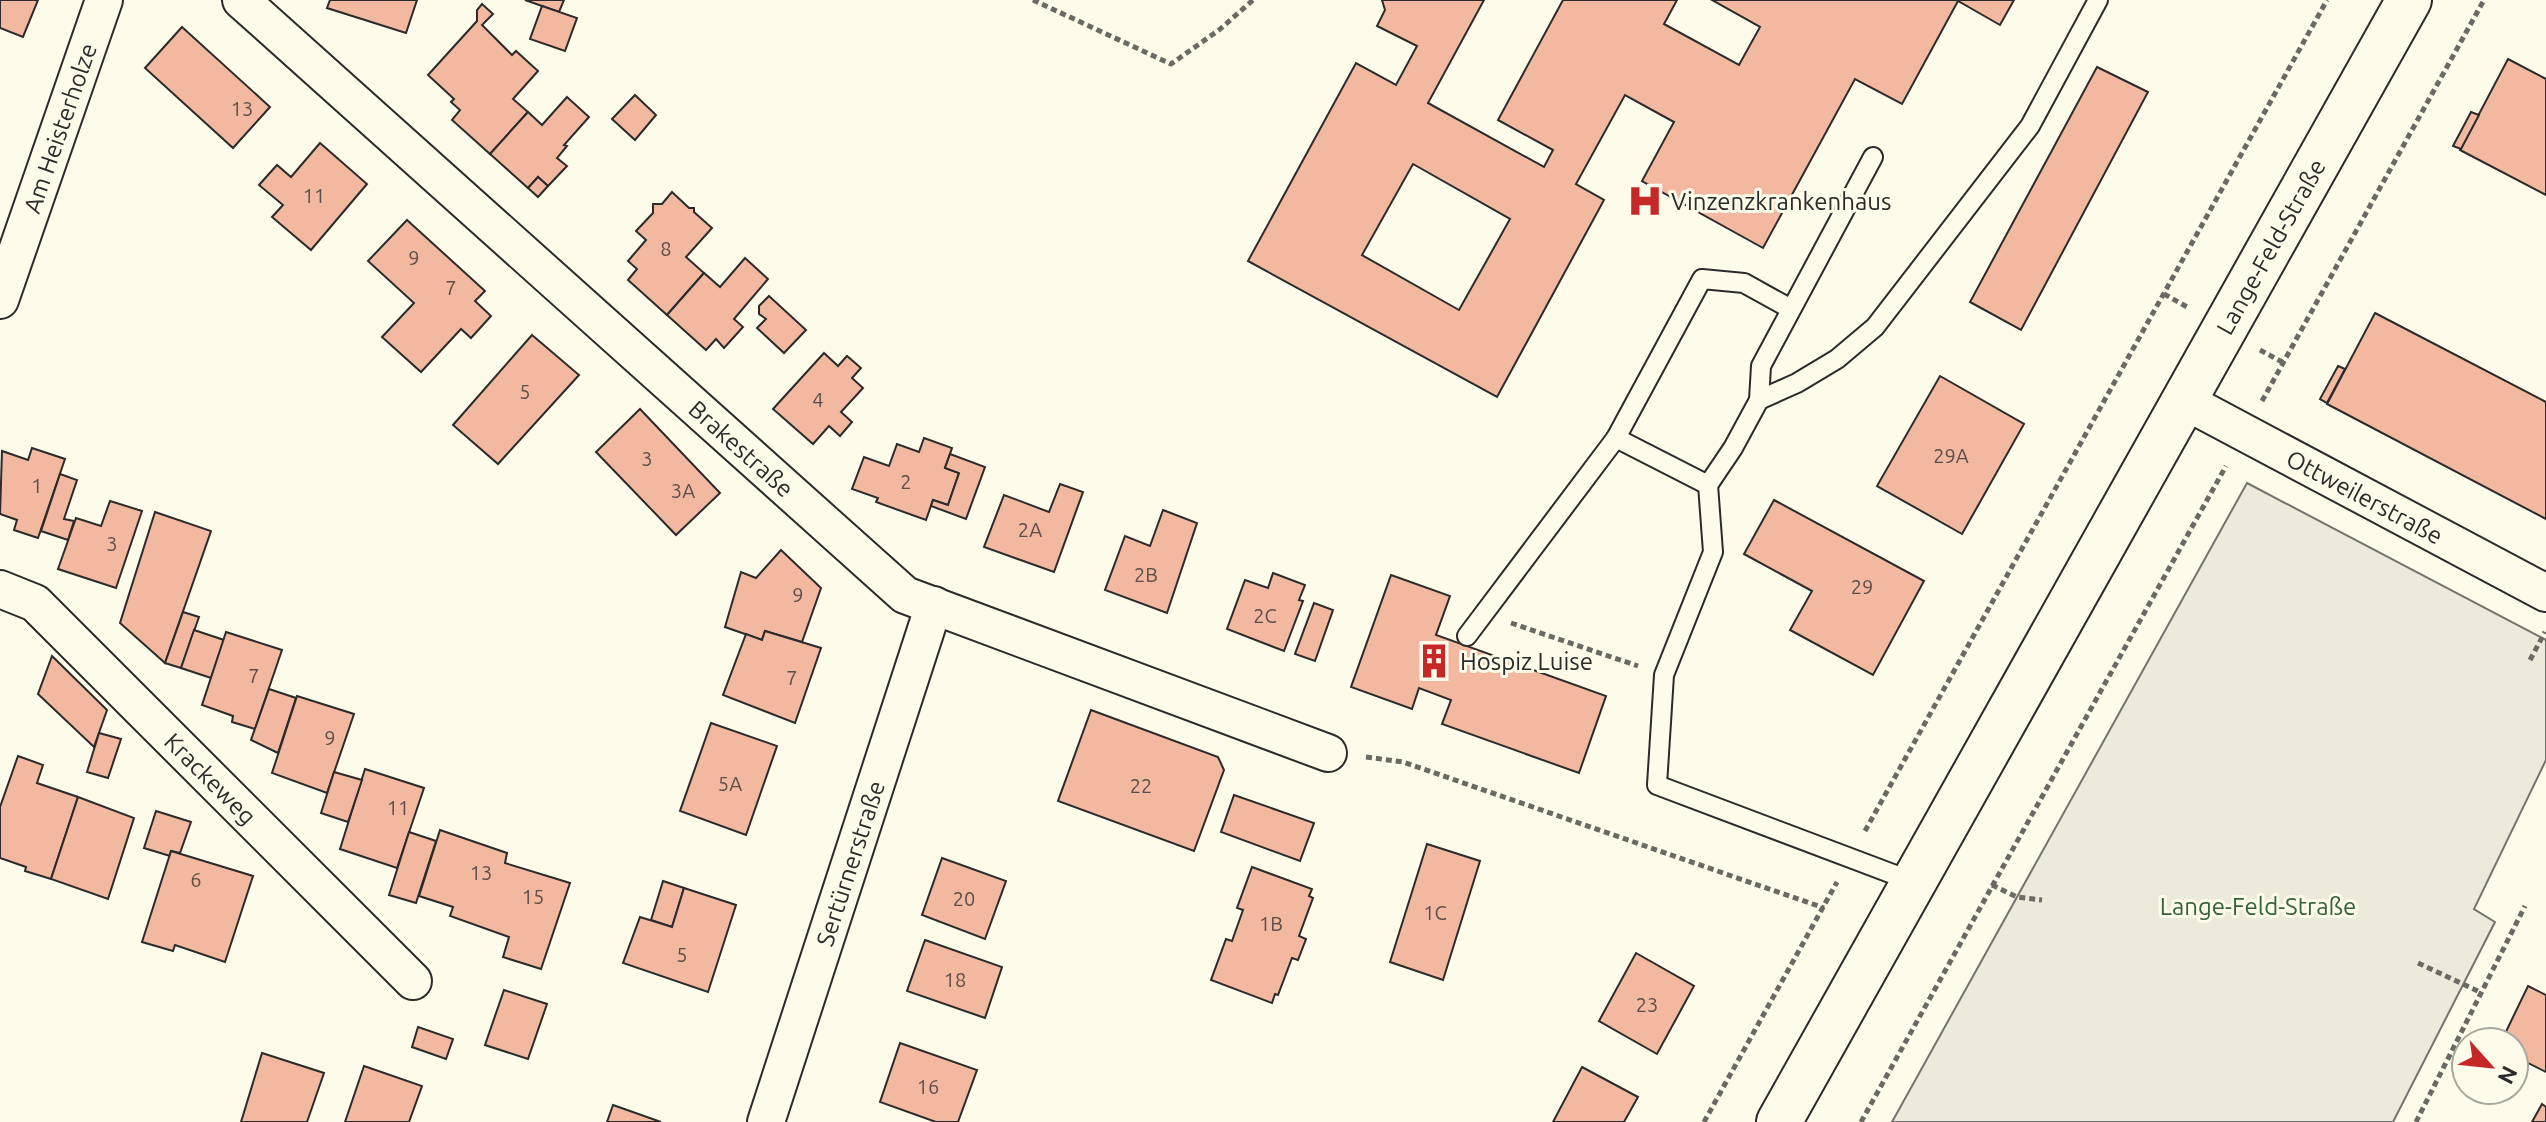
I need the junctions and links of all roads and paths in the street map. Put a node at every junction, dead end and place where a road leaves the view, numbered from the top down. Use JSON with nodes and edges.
{"nodes":[{"id":1,"x":104,"y":0,"type":"edge"},
{"id":2,"x":241,"y":0,"type":"edge"},
{"id":3,"x":1033,"y":0,"type":"edge"},
{"id":4,"x":1253,"y":0,"type":"edge"},
{"id":5,"x":2098,"y":0,"type":"edge"},
{"id":6,"x":2327,"y":0,"type":"edge"},
{"id":7,"x":2409,"y":0,"type":"edge"},
{"id":8,"x":2484,"y":0,"type":"edge"},
{"id":9,"x":1873,"y":157,"type":"dead end"},
{"id":10,"x":0,"y":300,"type":"edge"},
{"id":11,"x":1791,"y":309,"type":"junction"},
{"id":12,"x":1759,"y":400,"type":"junction"},
{"id":13,"x":2183,"y":400,"type":"junction"},
{"id":14,"x":2244,"y":433,"type":"junction"},
{"id":15,"x":1616,"y":438,"type":"junction"},
{"id":16,"x":1708,"y":485,"type":"junction"},
{"id":17,"x":0,"y":589,"type":"edge"},
{"id":18,"x":2546,"y":593,"type":"edge"},
{"id":19,"x":934,"y":605,"type":"junction"},
{"id":20,"x":1483,"y":614,"type":"junction"},
{"id":21,"x":2546,"y":631,"type":"edge"},
{"id":22,"x":1467,"y":636,"type":"dead end"},
{"id":23,"x":2530,"y":660,"type":"dead end"},
{"id":24,"x":1664,"y":675,"type":"junction"},
{"id":25,"x":1328,"y":753,"type":"joint"},
{"id":26,"x":1850,"y":859,"type":"junction"},
{"id":27,"x":1914,"y":882,"type":"junction"},
{"id":28,"x":1992,"y":885,"type":"junction"},
{"id":29,"x":2042,"y":900,"type":"dead end"},
{"id":30,"x":2525,"y":906,"type":"dead end"},
{"id":31,"x":1824,"y":908,"type":"junction"},
{"id":32,"x":2418,"y":963,"type":"dead end"},
{"id":33,"x":413,"y":981,"type":"dead end"},
{"id":34,"x":2480,"y":992,"type":"junction"},
{"id":35,"x":766,"y":1122,"type":"edge"},
{"id":36,"x":1704,"y":1122,"type":"edge"},
{"id":37,"x":1779,"y":1122,"type":"edge"},
{"id":38,"x":1861,"y":1122,"type":"edge"},
{"id":39,"x":2416,"y":1122,"type":"edge"}],
"edges":[{"from":1,"to":10,"type":"street","name":"Am Heisterholze"},
{"from":2,"to":19,"type":"street","name":"Brakestraße"},
{"from":3,"to":4,"type":"path"},
{"from":5,"to":12,"type":"lane"},
{"from":6,"to":26,"type":"path"},
{"from":7,"to":13,"type":"street","name":"Lange-Feld-Straße"},
{"from":8,"to":14,"type":"path"},
{"from":9,"to":11,"type":"lane"},
{"from":11,"to":12,"type":"lane"},
{"from":11,"to":15,"type":"lane"},
{"from":12,"to":16,"type":"lane"},
{"from":13,"to":14,"type":"street","name":"Ottweilerstraße"},
{"from":13,"to":27,"type":"street","name":"Lange-Feld-Straße"},
{"from":14,"to":18,"type":"street","name":"Ottweilerstraße"},
{"from":14,"to":28,"type":"path"},
{"from":15,"to":16,"type":"lane"},
{"from":15,"to":20,"type":"lane"},
{"from":16,"to":24,"type":"lane"},
{"from":17,"to":33,"type":"street","name":"Krackeweg"},
{"from":19,"to":25,"type":"street","name":"Brakestraße"},
{"from":19,"to":35,"type":"street","name":"Sertürnerstraße"},
{"from":20,"to":22,"type":"lane"},
{"from":20,"to":24,"type":"path"},
{"from":21,"to":23,"type":"path"},
{"from":24,"to":26,"type":"lane"},
{"from":25,"to":31,"type":"path"},
{"from":26,"to":27,"type":"lane"},
{"from":26,"to":31,"type":"path"},
{"from":27,"to":37,"type":"street","name":"Lange-Feld-Straße"},
{"from":28,"to":29,"type":"path"},
{"from":28,"to":38,"type":"path"},
{"from":30,"to":34,"type":"path"},
{"from":31,"to":36,"type":"path"},
{"from":32,"to":34,"type":"path"},
{"from":34,"to":39,"type":"path"}]}
